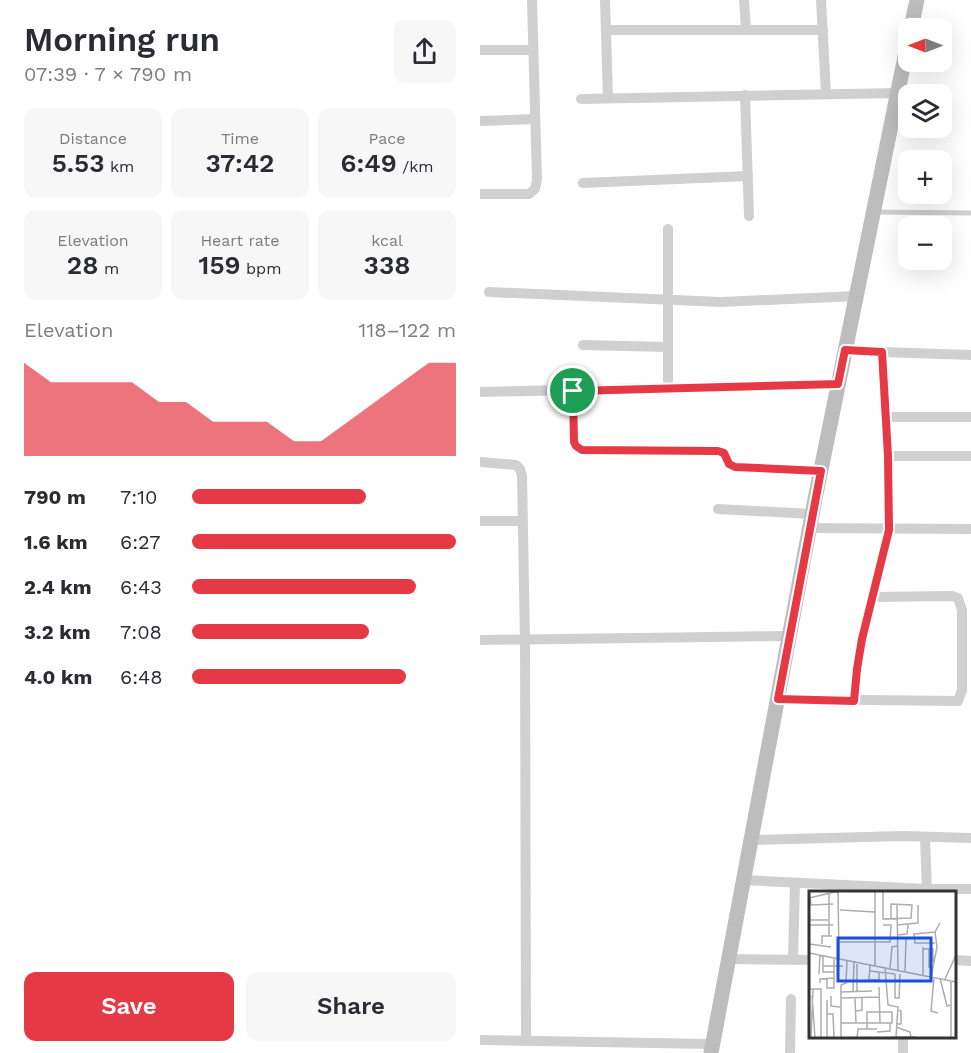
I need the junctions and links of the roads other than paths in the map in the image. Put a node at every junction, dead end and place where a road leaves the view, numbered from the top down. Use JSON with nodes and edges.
{"nodes":[{"id":1,"x":532,"y":0,"type":"edge"},
{"id":2,"x":606,"y":0,"type":"edge"},
{"id":3,"x":744,"y":0,"type":"edge"},
{"id":4,"x":821,"y":0,"type":"edge"},
{"id":5,"x":912,"y":1,"type":"edge"},
{"id":6,"x":911,"y":18,"type":"edge"},
{"id":7,"x":606,"y":30,"type":"junction"},
{"id":8,"x":746,"y":30,"type":"junction"},
{"id":9,"x":823,"y":30,"type":"junction"},
{"id":10,"x":480,"y":50,"type":"edge"},
{"id":11,"x":533,"y":50,"type":"junction"},
{"id":12,"x":898,"y":93,"type":"joint"},
{"id":13,"x":826,"y":94,"type":"junction"},
{"id":14,"x":745,"y":95,"type":"junction"},
{"id":15,"x":608,"y":98,"type":"junction"},
{"id":16,"x":580,"y":99,"type":"dead end"},
{"id":17,"x":535,"y":118,"type":"junction"},
{"id":18,"x":480,"y":121,"type":"edge"},
{"id":19,"x":748,"y":177,"type":"junction"},
{"id":20,"x":583,"y":183,"type":"dead end"},
{"id":21,"x":480,"y":194,"type":"edge"},
{"id":22,"x":873,"y":212,"type":"junction"},
{"id":23,"x":971,"y":213,"type":"edge"},
{"id":24,"x":749,"y":216,"type":"dead end"},
{"id":25,"x":668,"y":229,"type":"dead end"},
{"id":26,"x":489,"y":292,"type":"dead end"},
{"id":27,"x":856,"y":296,"type":"junction"},
{"id":28,"x":669,"y":300,"type":"junction"},
{"id":29,"x":583,"y":345,"type":"dead end"},
{"id":30,"x":668,"y":347,"type":"junction"},
{"id":31,"x":845,"y":350,"type":"junction"},
{"id":32,"x":882,"y":352,"type":"junction"},
{"id":33,"x":971,"y":355,"type":"edge"},
{"id":34,"x":838,"y":384,"type":"junction"},
{"id":35,"x":668,"y":388,"type":"junction"},
{"id":36,"x":573,"y":391,"type":"junction"},
{"id":37,"x":480,"y":392,"type":"edge"},
{"id":38,"x":885,"y":417,"type":"junction"},
{"id":39,"x":971,"y":417,"type":"edge"},
{"id":40,"x":888,"y":456,"type":"junction"},
{"id":41,"x":971,"y":456,"type":"edge"},
{"id":42,"x":480,"y":462,"type":"edge"},
{"id":43,"x":821,"y":471,"type":"junction"},
{"id":44,"x":717,"y":509,"type":"dead end"},
{"id":45,"x":480,"y":521,"type":"edge"},
{"id":46,"x":523,"y":521,"type":"junction"},
{"id":47,"x":811,"y":521,"type":"junction"},
{"id":48,"x":971,"y":529,"type":"edge"},
{"id":49,"x":889,"y":530,"type":"junction"},
{"id":50,"x":873,"y":597,"type":"junction"},
{"id":51,"x":790,"y":636,"type":"junction"},
{"id":52,"x":480,"y":640,"type":"edge"},
{"id":53,"x":525,"y":640,"type":"junction"},
{"id":54,"x":966,"y":691,"type":"edge"},
{"id":55,"x":778,"y":699,"type":"junction"},
{"id":56,"x":854,"y":701,"type":"junction"},
{"id":57,"x":925,"y":837,"type":"junction"},
{"id":58,"x":971,"y":838,"type":"edge"},
{"id":59,"x":752,"y":840,"type":"junction"},
{"id":60,"x":744,"y":880,"type":"junction"},
{"id":61,"x":795,"y":883,"type":"junction"},
{"id":62,"x":971,"y":889,"type":"edge"},
{"id":63,"x":927,"y":891,"type":"edge"},
{"id":64,"x":729,"y":959,"type":"junction"},
{"id":65,"x":794,"y":960,"type":"junction"},
{"id":66,"x":809,"y":960,"type":"edge"},
{"id":67,"x":956,"y":960,"type":"edge"},
{"id":68,"x":971,"y":961,"type":"edge"},
{"id":69,"x":790,"y":999,"type":"dead end"},
{"id":70,"x":480,"y":1040,"type":"edge"},
{"id":71,"x":526,"y":1041,"type":"junction"},
{"id":72,"x":711,"y":1048,"type":"edge"},
{"id":73,"x":790,"y":1053,"type":"edge"}],
"edges":[{"from":1,"to":11,"type":"street"},
{"from":2,"to":7,"type":"street"},
{"from":3,"to":8,"type":"street"},
{"from":4,"to":9,"type":"street"},
{"from":5,"to":6,"type":"street"},
{"from":7,"to":8,"type":"street"},
{"from":7,"to":15,"type":"street"},
{"from":8,"to":9,"type":"street"},
{"from":9,"to":13,"type":"street"},
{"from":10,"to":11,"type":"street"},
{"from":11,"to":17,"type":"street"},
{"from":12,"to":13,"type":"street"},
{"from":12,"to":22,"type":"street"},
{"from":13,"to":14,"type":"street"},
{"from":14,"to":15,"type":"street"},
{"from":14,"to":19,"type":"street"},
{"from":15,"to":16,"type":"street"},
{"from":17,"to":18,"type":"street"},
{"from":17,"to":21,"type":"street"},
{"from":19,"to":20,"type":"street"},
{"from":19,"to":24,"type":"street"},
{"from":22,"to":23,"type":"lane"},
{"from":22,"to":27,"type":"street"},
{"from":25,"to":28,"type":"street"},
{"from":26,"to":28,"type":"street"},
{"from":27,"to":28,"type":"street"},
{"from":27,"to":31,"type":"street"},
{"from":28,"to":30,"type":"street"},
{"from":29,"to":30,"type":"street"},
{"from":30,"to":35,"type":"street"},
{"from":31,"to":32,"type":"street"},
{"from":31,"to":34,"type":"street"},
{"from":32,"to":33,"type":"street"},
{"from":32,"to":38,"type":"street"},
{"from":34,"to":35,"type":"street"},
{"from":34,"to":43,"type":"street"},
{"from":35,"to":36,"type":"street"},
{"from":36,"to":37,"type":"street"},
{"from":36,"to":43,"type":"street"},
{"from":38,"to":39,"type":"street"},
{"from":38,"to":40,"type":"street"},
{"from":40,"to":41,"type":"street"},
{"from":40,"to":49,"type":"street"},
{"from":42,"to":46,"type":"street"},
{"from":43,"to":47,"type":"street"},
{"from":44,"to":47,"type":"street"},
{"from":45,"to":46,"type":"street"},
{"from":46,"to":53,"type":"street"},
{"from":47,"to":49,"type":"street"},
{"from":47,"to":51,"type":"street"},
{"from":48,"to":49,"type":"street"},
{"from":49,"to":50,"type":"street"},
{"from":50,"to":54,"type":"street"},
{"from":50,"to":56,"type":"street"},
{"from":51,"to":53,"type":"street"},
{"from":51,"to":55,"type":"street"},
{"from":52,"to":53,"type":"street"},
{"from":53,"to":71,"type":"street"},
{"from":54,"to":56,"type":"street"},
{"from":55,"to":56,"type":"street"},
{"from":55,"to":59,"type":"street"},
{"from":57,"to":58,"type":"street"},
{"from":57,"to":59,"type":"street"},
{"from":57,"to":63,"type":"street"},
{"from":59,"to":60,"type":"street"},
{"from":60,"to":61,"type":"street"},
{"from":60,"to":64,"type":"street"},
{"from":61,"to":63,"type":"street"},
{"from":61,"to":65,"type":"street"},
{"from":62,"to":63,"type":"street"},
{"from":64,"to":65,"type":"street"},
{"from":64,"to":72,"type":"street"},
{"from":65,"to":66,"type":"street"},
{"from":67,"to":68,"type":"street"},
{"from":69,"to":73,"type":"street"},
{"from":70,"to":71,"type":"street"},
{"from":71,"to":72,"type":"street"}]}
